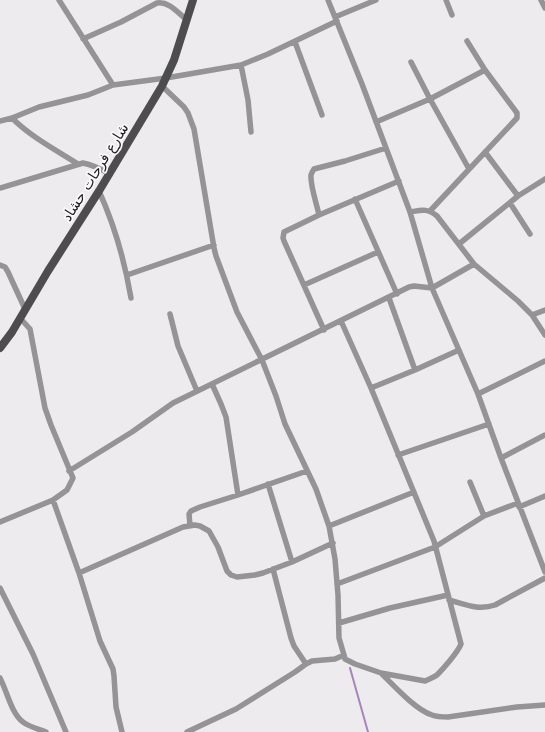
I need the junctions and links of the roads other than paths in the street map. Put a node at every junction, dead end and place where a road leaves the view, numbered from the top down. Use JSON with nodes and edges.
{"nodes":[{"id":1,"x":59,"y":0,"type":"edge"},
{"id":2,"x":193,"y":0,"type":"edge"},
{"id":3,"x":328,"y":0,"type":"edge"},
{"id":4,"x":376,"y":0,"type":"edge"},
{"id":5,"x":446,"y":0,"type":"edge"},
{"id":6,"x":541,"y":0,"type":"edge"},
{"id":7,"x":545,"y":8,"type":"edge"},
{"id":8,"x":452,"y":15,"type":"dead end"},
{"id":9,"x":336,"y":19,"type":"junction"},
{"id":10,"x":187,"y":20,"type":"junction"},
{"id":11,"x":83,"y":39,"type":"junction"},
{"id":12,"x":467,"y":41,"type":"dead end"},
{"id":13,"x":296,"y":42,"type":"junction"},
{"id":14,"x":410,"y":62,"type":"dead end"},
{"id":15,"x":241,"y":65,"type":"junction"},
{"id":16,"x":485,"y":70,"type":"junction"},
{"id":17,"x":164,"y":82,"type":"junction"},
{"id":18,"x":113,"y":85,"type":"junction"},
{"id":19,"x":430,"y":99,"type":"junction"},
{"id":20,"x":322,"y":115,"type":"dead end"},
{"id":21,"x":12,"y":118,"type":"junction"},
{"id":22,"x":0,"y":121,"type":"edge"},
{"id":23,"x":376,"y":122,"type":"junction"},
{"id":24,"x":251,"y":132,"type":"dead end"},
{"id":25,"x":386,"y":148,"type":"junction"},
{"id":26,"x":485,"y":152,"type":"junction"},
{"id":27,"x":78,"y":164,"type":"junction"},
{"id":28,"x":469,"y":169,"type":"junction"},
{"id":29,"x":110,"y":174,"type":"junction"},
{"id":30,"x":545,"y":180,"type":"edge"},
{"id":31,"x":399,"y":181,"type":"junction"},
{"id":32,"x":0,"y":188,"type":"edge"},
{"id":33,"x":99,"y":191,"type":"junction"},
{"id":34,"x":518,"y":196,"type":"junction"},
{"id":35,"x":355,"y":199,"type":"junction"},
{"id":36,"x":510,"y":203,"type":"junction"},
{"id":37,"x":430,"y":211,"type":"junction"},
{"id":38,"x":410,"y":212,"type":"junction"},
{"id":39,"x":319,"y":215,"type":"junction"},
{"id":40,"x":530,"y":234,"type":"dead end"},
{"id":41,"x":459,"y":244,"type":"junction"},
{"id":42,"x":214,"y":245,"type":"junction"},
{"id":43,"x":378,"y":252,"type":"junction"},
{"id":44,"x":474,"y":264,"type":"junction"},
{"id":45,"x":0,"y":265,"type":"edge"},
{"id":46,"x":127,"y":275,"type":"junction"},
{"id":47,"x":304,"y":285,"type":"junction"},
{"id":48,"x":432,"y":288,"type":"junction"},
{"id":49,"x":397,"y":294,"type":"junction"},
{"id":50,"x":131,"y":298,"type":"dead end"},
{"id":51,"x":389,"y":298,"type":"junction"},
{"id":52,"x":25,"y":309,"type":"junction"},
{"id":53,"x":545,"y":310,"type":"edge"},
{"id":54,"x":170,"y":314,"type":"dead end"},
{"id":55,"x":532,"y":315,"type":"junction"},
{"id":56,"x":20,"y":318,"type":"junction"},
{"id":57,"x":341,"y":321,"type":"junction"},
{"id":58,"x":324,"y":330,"type":"junction"},
{"id":59,"x":545,"y":335,"type":"edge"},
{"id":60,"x":0,"y":348,"type":"edge"},
{"id":61,"x":459,"y":350,"type":"junction"},
{"id":62,"x":262,"y":360,"type":"junction"},
{"id":63,"x":545,"y":361,"type":"edge"},
{"id":64,"x":416,"y":370,"type":"junction"},
{"id":65,"x":212,"y":384,"type":"junction"},
{"id":66,"x":371,"y":388,"type":"junction"},
{"id":67,"x":197,"y":391,"type":"junction"},
{"id":68,"x":478,"y":394,"type":"junction"},
{"id":69,"x":489,"y":424,"type":"junction"},
{"id":70,"x":545,"y":435,"type":"edge"},
{"id":71,"x":398,"y":455,"type":"junction"},
{"id":72,"x":500,"y":458,"type":"junction"},
{"id":73,"x":69,"y":471,"type":"junction"},
{"id":74,"x":307,"y":472,"type":"junction"},
{"id":75,"x":470,"y":482,"type":"dead end"},
{"id":76,"x":268,"y":484,"type":"junction"},
{"id":77,"x":414,"y":492,"type":"junction"},
{"id":78,"x":238,"y":495,"type":"junction"},
{"id":79,"x":545,"y":496,"type":"edge"},
{"id":80,"x":53,"y":500,"type":"junction"},
{"id":81,"x":519,"y":505,"type":"junction"},
{"id":82,"x":484,"y":516,"type":"junction"},
{"id":83,"x":0,"y":520,"type":"edge"},
{"id":84,"x":190,"y":526,"type":"junction"},
{"id":85,"x":329,"y":526,"type":"junction"},
{"id":86,"x":333,"y":543,"type":"junction"},
{"id":87,"x":436,"y":547,"type":"junction"},
{"id":88,"x":545,"y":553,"type":"edge"},
{"id":89,"x":538,"y":554,"type":"junction"},
{"id":90,"x":292,"y":562,"type":"junction"},
{"id":91,"x":273,"y":570,"type":"junction"},
{"id":92,"x":545,"y":572,"type":"edge"},
{"id":93,"x":79,"y":573,"type":"junction"},
{"id":94,"x":545,"y":578,"type":"edge"},
{"id":95,"x":337,"y":584,"type":"junction"},
{"id":96,"x":0,"y":588,"type":"edge"},
{"id":97,"x":449,"y":597,"type":"junction"},
{"id":98,"x":339,"y":623,"type":"junction"},
{"id":99,"x":344,"y":655,"type":"junction"},
{"id":100,"x":306,"y":664,"type":"junction"},
{"id":101,"x":381,"y":673,"type":"junction"},
{"id":102,"x":0,"y":678,"type":"edge"},
{"id":103,"x":545,"y":705,"type":"edge"},
{"id":104,"x":46,"y":732,"type":"edge"},
{"id":105,"x":66,"y":732,"type":"edge"},
{"id":106,"x":122,"y":732,"type":"edge"},
{"id":107,"x":187,"y":732,"type":"edge"}],
"edges":[{"from":1,"to":11,"type":"street"},
{"from":2,"to":10,"type":"main road","name":"شارع فرحات حشاد"},
{"from":3,"to":9,"type":"street"},
{"from":4,"to":9,"type":"street"},
{"from":5,"to":8,"type":"street"},
{"from":6,"to":7,"type":"street"},
{"from":9,"to":13,"type":"street"},
{"from":9,"to":23,"type":"street"},
{"from":10,"to":11,"type":"street"},
{"from":10,"to":17,"type":"main road","name":"شارع فرحات حشاد"},
{"from":11,"to":18,"type":"street"},
{"from":12,"to":16,"type":"street"},
{"from":13,"to":15,"type":"street"},
{"from":13,"to":20,"type":"street"},
{"from":14,"to":19,"type":"street"},
{"from":15,"to":17,"type":"street"},
{"from":15,"to":24,"type":"street"},
{"from":16,"to":19,"type":"street"},
{"from":16,"to":26,"type":"street"},
{"from":17,"to":18,"type":"street"},
{"from":17,"to":29,"type":"main road","name":"شارع فرحات حشاد"},
{"from":17,"to":42,"type":"street"},
{"from":18,"to":21,"type":"street"},
{"from":19,"to":23,"type":"street"},
{"from":19,"to":28,"type":"street"},
{"from":21,"to":22,"type":"street"},
{"from":21,"to":27,"type":"street"},
{"from":23,"to":25,"type":"street"},
{"from":25,"to":31,"type":"street"},
{"from":25,"to":39,"type":"street"},
{"from":26,"to":28,"type":"street"},
{"from":26,"to":34,"type":"street"},
{"from":27,"to":29,"type":"street"},
{"from":27,"to":32,"type":"street"},
{"from":28,"to":37,"type":"street"},
{"from":29,"to":33,"type":"main road","name":"شارع فرحات حشاد"},
{"from":30,"to":34,"type":"street"},
{"from":31,"to":35,"type":"street"},
{"from":31,"to":38,"type":"street"},
{"from":33,"to":46,"type":"street"},
{"from":33,"to":52,"type":"main road","name":"شارع فرحات حشاد"},
{"from":34,"to":36,"type":"street"},
{"from":35,"to":39,"type":"street"},
{"from":35,"to":43,"type":"street"},
{"from":36,"to":40,"type":"street"},
{"from":36,"to":41,"type":"street"},
{"from":37,"to":38,"type":"street"},
{"from":37,"to":41,"type":"street"},
{"from":38,"to":48,"type":"street"},
{"from":39,"to":47,"type":"street"},
{"from":41,"to":44,"type":"street"},
{"from":42,"to":46,"type":"street"},
{"from":42,"to":62,"type":"street"},
{"from":43,"to":47,"type":"street"},
{"from":43,"to":49,"type":"street"},
{"from":44,"to":48,"type":"street"},
{"from":44,"to":55,"type":"street"},
{"from":45,"to":52,"type":"street"},
{"from":46,"to":50,"type":"street"},
{"from":47,"to":58,"type":"street"},
{"from":48,"to":49,"type":"street"},
{"from":48,"to":61,"type":"street"},
{"from":49,"to":51,"type":"street"},
{"from":51,"to":57,"type":"street"},
{"from":51,"to":64,"type":"street"},
{"from":52,"to":56,"type":"main road","name":"شارع فرحات حشاد"},
{"from":53,"to":55,"type":"street"},
{"from":54,"to":67,"type":"street"},
{"from":55,"to":59,"type":"street"},
{"from":56,"to":60,"type":"main road","name":"شارع فرحات حشاد"},
{"from":56,"to":73,"type":"street"},
{"from":57,"to":58,"type":"street"},
{"from":57,"to":66,"type":"street"},
{"from":58,"to":62,"type":"street"},
{"from":61,"to":64,"type":"street"},
{"from":61,"to":68,"type":"street"},
{"from":62,"to":65,"type":"street"},
{"from":62,"to":74,"type":"street"},
{"from":63,"to":68,"type":"street"},
{"from":64,"to":66,"type":"street"},
{"from":65,"to":67,"type":"street"},
{"from":65,"to":78,"type":"street"},
{"from":66,"to":71,"type":"street"},
{"from":67,"to":73,"type":"street"},
{"from":68,"to":69,"type":"street"},
{"from":69,"to":71,"type":"street"},
{"from":69,"to":72,"type":"street"},
{"from":70,"to":72,"type":"street"},
{"from":71,"to":77,"type":"street"},
{"from":72,"to":81,"type":"street"},
{"from":73,"to":80,"type":"street"},
{"from":74,"to":76,"type":"street"},
{"from":74,"to":85,"type":"street"},
{"from":75,"to":82,"type":"street"},
{"from":76,"to":78,"type":"street"},
{"from":76,"to":90,"type":"street"},
{"from":77,"to":85,"type":"street"},
{"from":77,"to":87,"type":"street"},
{"from":78,"to":84,"type":"street"},
{"from":79,"to":81,"type":"street"},
{"from":80,"to":83,"type":"street"},
{"from":80,"to":93,"type":"street"},
{"from":81,"to":82,"type":"street"},
{"from":81,"to":89,"type":"street"},
{"from":82,"to":87,"type":"street"},
{"from":84,"to":91,"type":"street"},
{"from":84,"to":93,"type":"street"},
{"from":85,"to":86,"type":"street"},
{"from":86,"to":90,"type":"street"},
{"from":86,"to":95,"type":"street"},
{"from":87,"to":95,"type":"street"},
{"from":87,"to":97,"type":"street"},
{"from":88,"to":89,"type":"street"},
{"from":89,"to":92,"type":"street"},
{"from":90,"to":91,"type":"street"},
{"from":91,"to":100,"type":"street"},
{"from":93,"to":106,"type":"street"},
{"from":94,"to":97,"type":"street"},
{"from":95,"to":98,"type":"street"},
{"from":96,"to":105,"type":"street"},
{"from":97,"to":98,"type":"street"},
{"from":97,"to":101,"type":"street"},
{"from":98,"to":99,"type":"street"},
{"from":99,"to":100,"type":"street"},
{"from":99,"to":101,"type":"street"},
{"from":100,"to":107,"type":"street"},
{"from":101,"to":103,"type":"street"},
{"from":102,"to":104,"type":"street"}]}
